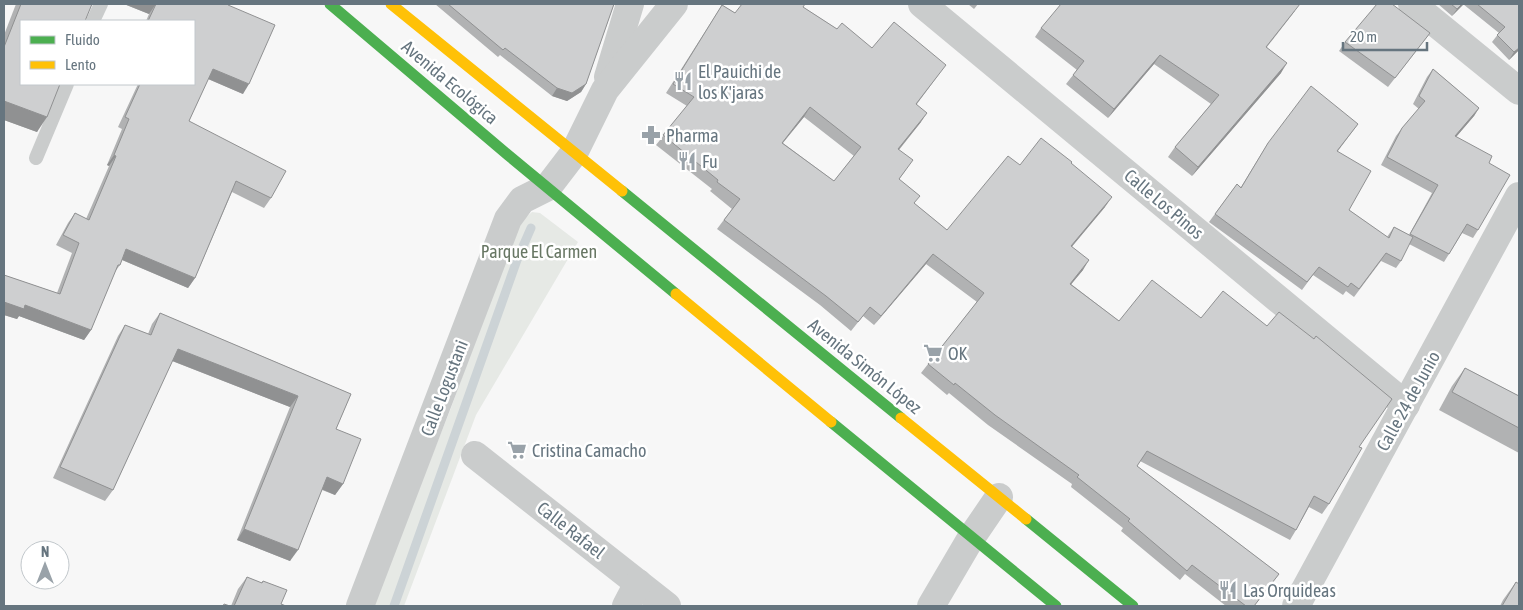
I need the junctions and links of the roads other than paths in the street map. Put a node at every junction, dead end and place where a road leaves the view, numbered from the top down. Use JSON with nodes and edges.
{"nodes":[{"id":1,"x":101,"y":4,"type":"edge"},
{"id":2,"x":330,"y":4,"type":"edge"},
{"id":3,"x":391,"y":4,"type":"edge"},
{"id":4,"x":630,"y":4,"type":"edge"},
{"id":5,"x":674,"y":4,"type":"edge"},
{"id":6,"x":922,"y":4,"type":"edge"},
{"id":7,"x":1412,"y":4,"type":"edge"},
{"id":8,"x":93,"y":20,"type":"edge"},
{"id":9,"x":67,"y":85,"type":"edge"},
{"id":10,"x":605,"y":90,"type":"junction"},
{"id":11,"x":1519,"y":91,"type":"edge"},
{"id":12,"x":574,"y":153,"type":"junction"},
{"id":13,"x":36,"y":158,"type":"dead end"},
{"id":14,"x":548,"y":187,"type":"junction"},
{"id":15,"x":1519,"y":196,"type":"edge"},
{"id":16,"x":1406,"y":405,"type":"junction"},
{"id":17,"x":475,"y":455,"type":"dead end"},
{"id":18,"x":999,"y":497,"type":"junction"},
{"id":19,"x":971,"y":538,"type":"junction"},
{"id":20,"x":632,"y":595,"type":"edge"},
{"id":21,"x":360,"y":606,"type":"edge"},
{"id":22,"x":667,"y":606,"type":"edge"},
{"id":23,"x":931,"y":606,"type":"edge"},
{"id":24,"x":1056,"y":606,"type":"edge"},
{"id":25,"x":1133,"y":606,"type":"edge"},
{"id":26,"x":1296,"y":606,"type":"edge"}],
"edges":[{"from":1,"to":8,"type":"lane"},
{"from":2,"to":14,"type":"main road","name":"Avenida Ecológica"},
{"from":3,"to":12,"type":"main road","name":"Avenida Ecológica"},
{"from":4,"to":10,"type":"street"},
{"from":5,"to":10,"type":"street"},
{"from":6,"to":16,"type":"street","name":"Calle Los Pinos"},
{"from":7,"to":11,"type":"street"},
{"from":9,"to":13,"type":"lane"},
{"from":10,"to":12,"type":"street"},
{"from":12,"to":14,"type":"street"},
{"from":12,"to":18,"type":"main road","name":"Avenida Simón López"},
{"from":14,"to":19,"type":"main road"},
{"from":14,"to":21,"type":"street","name":"Calle Logustani"},
{"from":15,"to":16,"type":"street","name":"Calle 24 de Junio"},
{"from":16,"to":26,"type":"street","name":"Calle 24 de Junio"},
{"from":17,"to":20,"type":"street","name":"Calle Rafael"},
{"from":18,"to":19,"type":"street"},
{"from":18,"to":25,"type":"main road","name":"Avenida Simón López"},
{"from":19,"to":23,"type":"street"},
{"from":19,"to":24,"type":"main road"},
{"from":20,"to":22,"type":"street","name":"Calle Rafael"}]}
